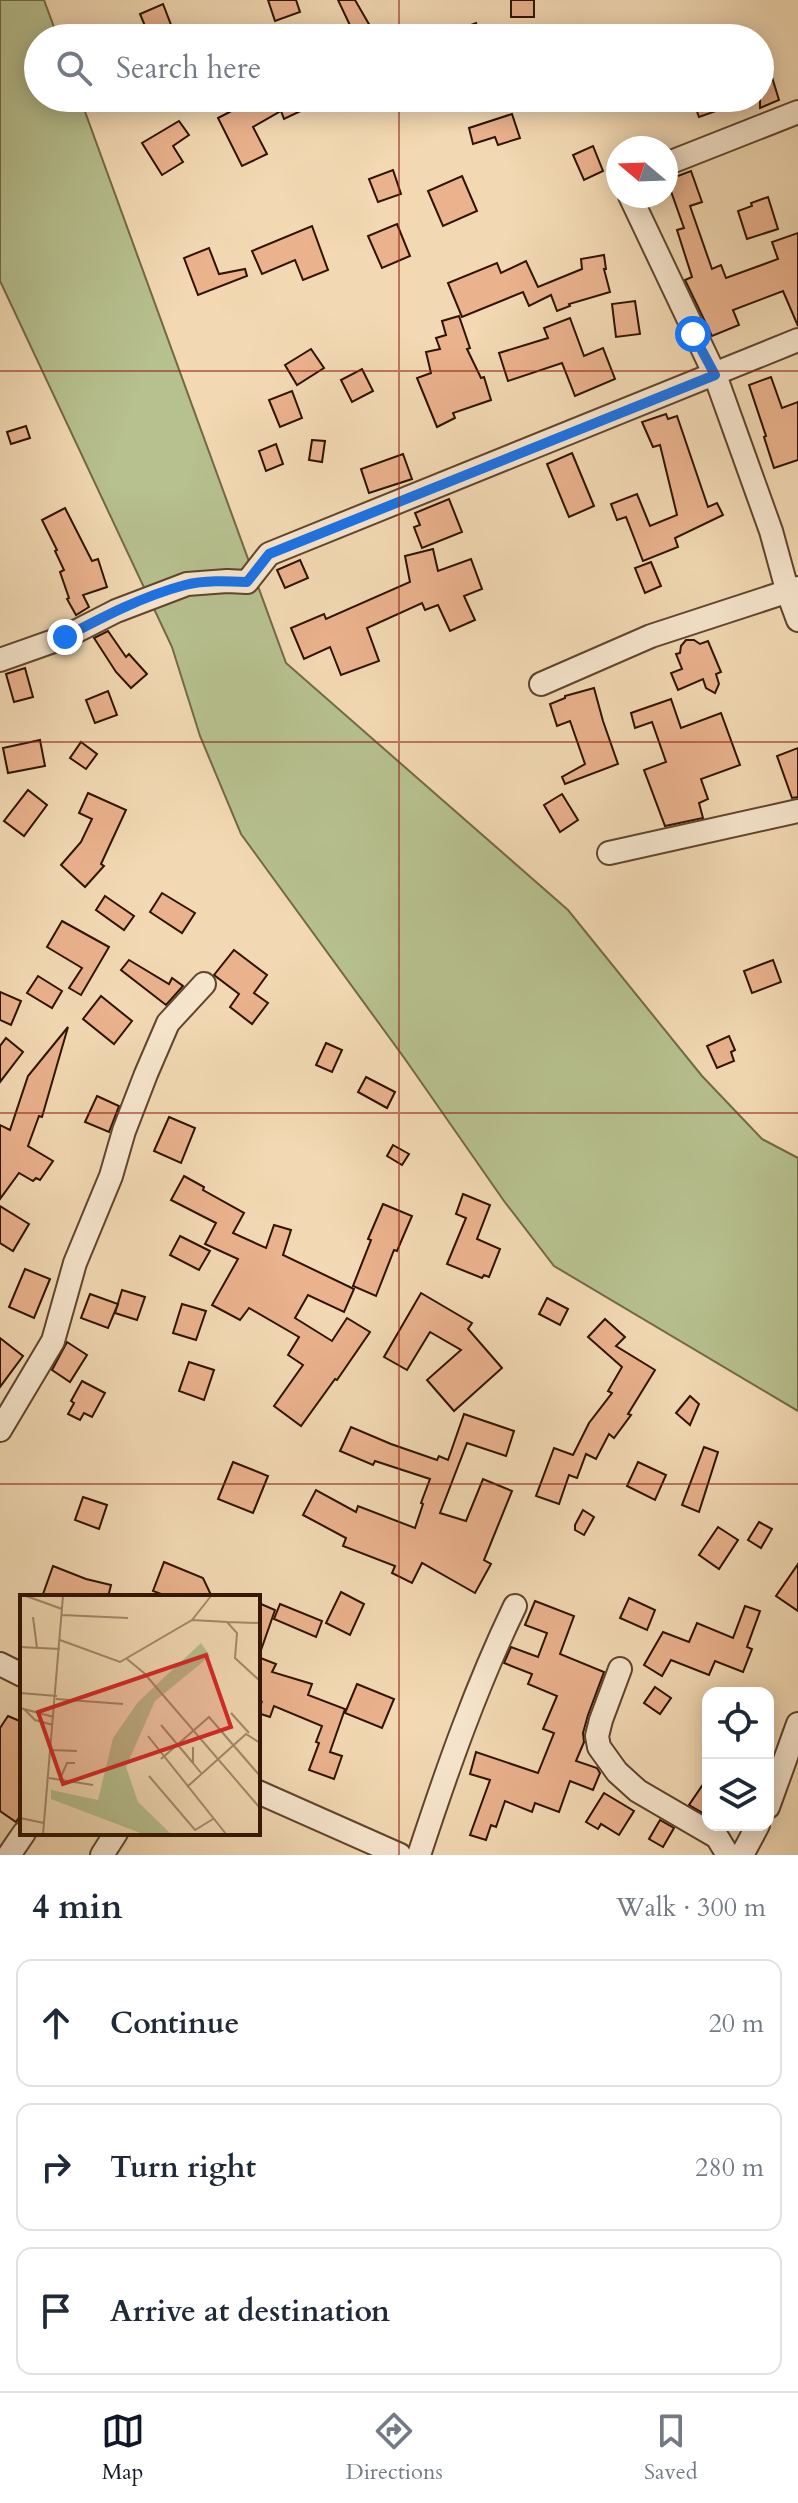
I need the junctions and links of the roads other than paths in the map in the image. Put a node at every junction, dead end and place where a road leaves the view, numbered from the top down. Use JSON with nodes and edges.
{"nodes":[{"id":1,"x":798,"y":112,"type":"edge"},
{"id":2,"x":678,"y":159,"type":"edge"},
{"id":3,"x":636,"y":208,"type":"edge"},
{"id":4,"x":798,"y":340,"type":"edge"},
{"id":5,"x":715,"y":375,"type":"junction"},
{"id":6,"x":793,"y":591,"type":"edge"},
{"id":7,"x":798,"y":620,"type":"edge"},
{"id":8,"x":0,"y":660,"type":"edge"},
{"id":9,"x":541,"y":684,"type":"dead end"},
{"id":10,"x":798,"y":811,"type":"edge"},
{"id":11,"x":609,"y":853,"type":"dead end"},
{"id":12,"x":204,"y":984,"type":"dead end"},
{"id":13,"x":0,"y":1430,"type":"edge"},
{"id":14,"x":515,"y":1606,"type":"dead end"},
{"id":15,"x":0,"y":1664,"type":"edge"},
{"id":16,"x":620,"y":1669,"type":"dead end"},
{"id":17,"x":20,"y":1674,"type":"edge"},
{"id":18,"x":798,"y":1724,"type":"edge"},
{"id":19,"x":774,"y":1790,"type":"edge"},
{"id":20,"x":260,"y":1793,"type":"edge"},
{"id":21,"x":755,"y":1831,"type":"edge"},
{"id":22,"x":23,"y":1835,"type":"edge"},
{"id":23,"x":115,"y":1835,"type":"edge"},
{"id":24,"x":9,"y":1855,"type":"edge"},
{"id":25,"x":102,"y":1855,"type":"edge"},
{"id":26,"x":400,"y":1855,"type":"edge"},
{"id":27,"x":419,"y":1855,"type":"edge"},
{"id":28,"x":728,"y":1855,"type":"edge"},
{"id":29,"x":742,"y":1855,"type":"edge"}],
"edges":[{"from":1,"to":2,"type":"street"},
{"from":3,"to":5,"type":"street"},
{"from":4,"to":5,"type":"street"},
{"from":5,"to":6,"type":"street"},
{"from":5,"to":8,"type":"street"},
{"from":6,"to":7,"type":"street"},
{"from":6,"to":9,"type":"street"},
{"from":10,"to":11,"type":"street"},
{"from":12,"to":13,"type":"street"},
{"from":14,"to":27,"type":"street"},
{"from":15,"to":17,"type":"street"},
{"from":16,"to":28,"type":"street"},
{"from":18,"to":19,"type":"street"},
{"from":20,"to":26,"type":"street"},
{"from":21,"to":29,"type":"street"},
{"from":22,"to":24,"type":"street"},
{"from":23,"to":25,"type":"street"}]}
